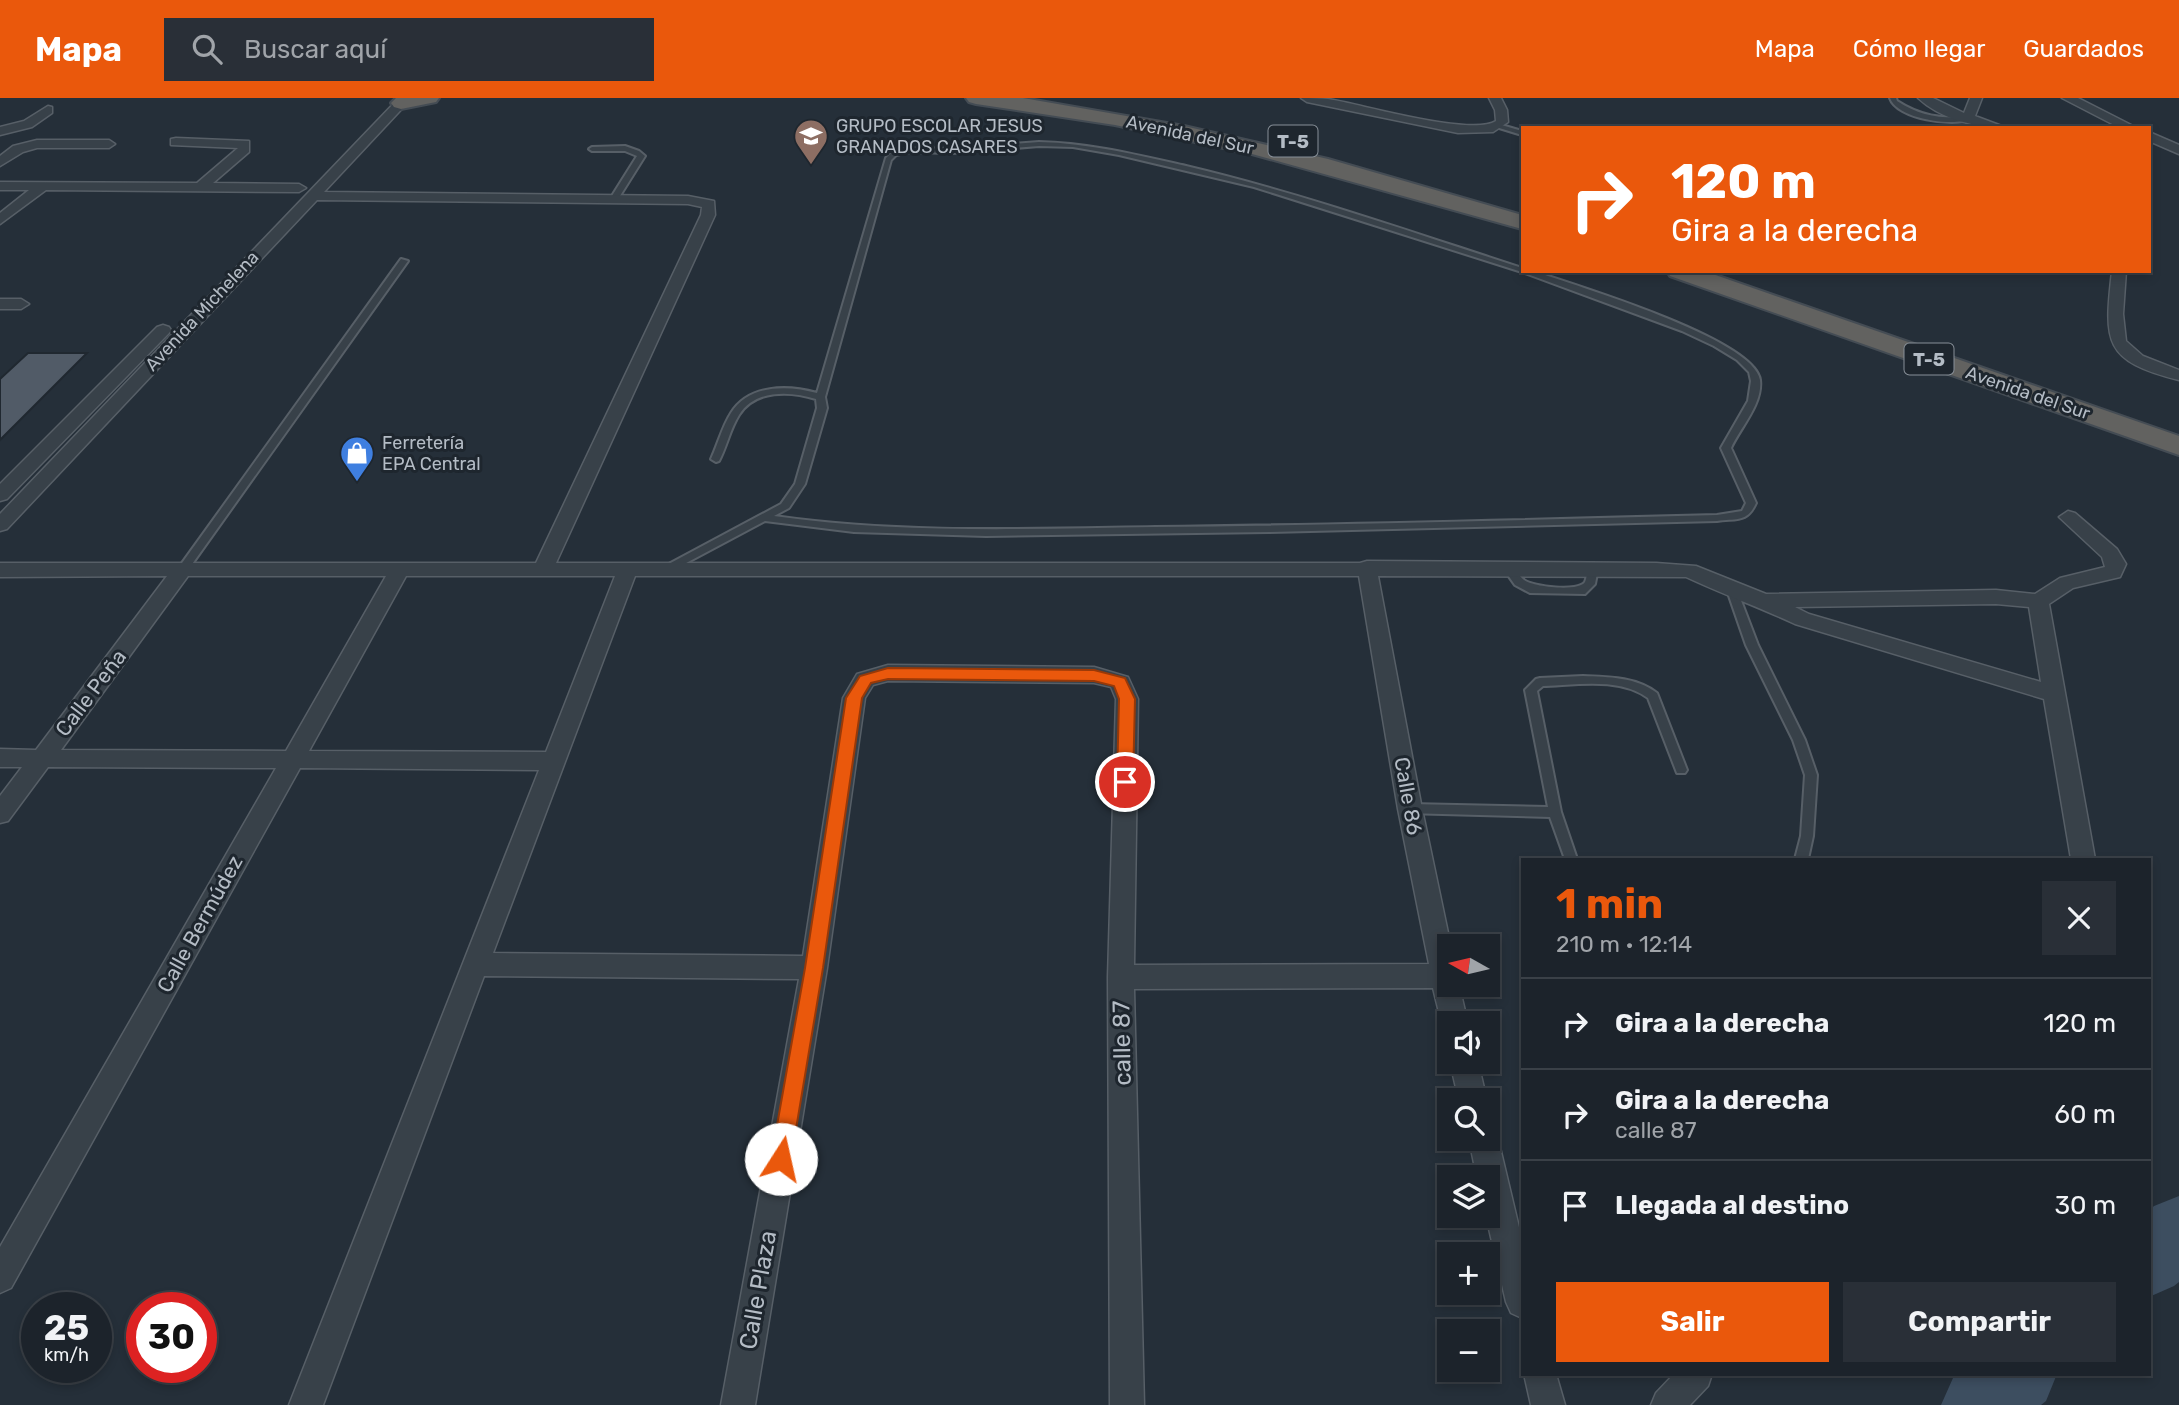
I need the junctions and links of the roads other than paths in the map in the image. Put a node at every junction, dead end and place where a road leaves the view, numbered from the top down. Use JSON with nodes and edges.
{"nodes":[{"id":1,"x":429,"y":98,"type":"edge"},
{"id":2,"x":976,"y":98,"type":"edge"},
{"id":3,"x":1059,"y":98,"type":"edge"},
{"id":4,"x":1307,"y":98,"type":"edge"},
{"id":5,"x":1495,"y":98,"type":"edge"},
{"id":6,"x":1893,"y":98,"type":"edge"},
{"id":7,"x":1924,"y":98,"type":"edge"},
{"id":8,"x":1976,"y":98,"type":"edge"},
{"id":9,"x":2068,"y":98,"type":"edge"},
{"id":10,"x":1955,"y":99,"type":"edge"},
{"id":11,"x":392,"y":100,"type":"edge"},
{"id":12,"x":1940,"y":107,"type":"junction"},
{"id":13,"x":48,"y":110,"type":"dead end"},
{"id":14,"x":1968,"y":119,"type":"junction"},
{"id":15,"x":1498,"y":126,"type":"junction"},
{"id":16,"x":1994,"y":126,"type":"edge"},
{"id":17,"x":2126,"y":126,"type":"edge"},
{"id":18,"x":0,"y":131,"type":"edge"},
{"id":19,"x":1521,"y":133,"type":"edge"},
{"id":20,"x":2169,"y":133,"type":"dead end"},
{"id":21,"x":2151,"y":137,"type":"edge"},
{"id":22,"x":2151,"y":138,"type":"edge"},
{"id":23,"x":176,"y":142,"type":"dead end"},
{"id":24,"x":109,"y":144,"type":"dead end"},
{"id":25,"x":592,"y":149,"type":"dead end"},
{"id":26,"x":2179,"y":150,"type":"edge"},
{"id":27,"x":0,"y":162,"type":"edge"},
{"id":28,"x":0,"y":186,"type":"edge"},
{"id":29,"x":43,"y":186,"type":"junction"},
{"id":30,"x":201,"y":187,"type":"junction"},
{"id":31,"x":305,"y":192,"type":"junction"},
{"id":32,"x":614,"y":199,"type":"junction"},
{"id":33,"x":1521,"y":202,"type":"edge"},
{"id":34,"x":0,"y":220,"type":"edge"},
{"id":35,"x":1521,"y":222,"type":"edge"},
{"id":36,"x":404,"y":261,"type":"dead end"},
{"id":37,"x":1521,"y":270,"type":"edge"},
{"id":38,"x":1529,"y":273,"type":"edge"},
{"id":39,"x":1685,"y":273,"type":"edge"},
{"id":40,"x":1737,"y":273,"type":"edge"},
{"id":41,"x":2119,"y":273,"type":"edge"},
{"id":42,"x":214,"y":276,"type":"dead end"},
{"id":43,"x":0,"y":304,"type":"edge"},
{"id":44,"x":21,"y":304,"type":"dead end"},
{"id":45,"x":177,"y":315,"type":"dead end"},
{"id":46,"x":2179,"y":375,"type":"edge"},
{"id":47,"x":820,"y":397,"type":"junction"},
{"id":48,"x":2179,"y":428,"type":"edge"},
{"id":49,"x":2179,"y":446,"type":"edge"},
{"id":50,"x":716,"y":459,"type":"dead end"},
{"id":51,"x":0,"y":495,"type":"edge"},
{"id":52,"x":2068,"y":517,"type":"dead end"},
{"id":53,"x":766,"y":518,"type":"junction"},
{"id":54,"x":0,"y":525,"type":"edge"},
{"id":55,"x":1367,"y":567,"type":"junction"},
{"id":56,"x":544,"y":568,"type":"junction"},
{"id":57,"x":628,"y":568,"type":"junction"},
{"id":58,"x":669,"y":568,"type":"junction"},
{"id":59,"x":0,"y":570,"type":"edge"},
{"id":60,"x":400,"y":570,"type":"junction"},
{"id":61,"x":181,"y":572,"type":"junction"},
{"id":62,"x":1732,"y":590,"type":"junction"},
{"id":63,"x":1765,"y":601,"type":"junction"},
{"id":64,"x":2038,"y":601,"type":"junction"},
{"id":65,"x":1119,"y":682,"type":"joint"},
{"id":66,"x":2054,"y":694,"type":"junction"},
{"id":67,"x":0,"y":758,"type":"edge"},
{"id":68,"x":41,"y":759,"type":"junction"},
{"id":69,"x":292,"y":761,"type":"junction"},
{"id":70,"x":554,"y":761,"type":"junction"},
{"id":71,"x":1681,"y":770,"type":"dead end"},
{"id":72,"x":1410,"y":809,"type":"junction"},
{"id":73,"x":1555,"y":812,"type":"junction"},
{"id":74,"x":0,"y":814,"type":"edge"},
{"id":75,"x":1571,"y":858,"type":"edge"},
{"id":76,"x":1802,"y":858,"type":"edge"},
{"id":77,"x":2083,"y":858,"type":"edge"},
{"id":78,"x":1437,"y":946,"type":"edge"},
{"id":79,"x":475,"y":964,"type":"junction"},
{"id":80,"x":814,"y":968,"type":"junction"},
{"id":81,"x":1437,"y":976,"type":"edge"},
{"id":82,"x":1121,"y":977,"type":"junction"},
{"id":83,"x":1486,"y":1151,"type":"edge"},
{"id":84,"x":0,"y":1277,"type":"edge"},
{"id":85,"x":1521,"y":1298,"type":"edge"},
{"id":86,"x":1541,"y":1376,"type":"edge"},
{"id":87,"x":1694,"y":1376,"type":"edge"},
{"id":88,"x":306,"y":1405,"type":"edge"},
{"id":89,"x":738,"y":1405,"type":"edge"},
{"id":90,"x":1126,"y":1405,"type":"edge"},
{"id":91,"x":1548,"y":1405,"type":"edge"},
{"id":92,"x":1668,"y":1405,"type":"edge"}],
"edges":[{"from":1,"to":11,"type":"highway"},
{"from":2,"to":35,"type":"highway","name":"Avenida del Sur","number":"T-5"},
{"from":3,"to":33,"type":"highway","name":"Avenida del Sur","number":"T-5"},
{"from":4,"to":15,"type":"street"},
{"from":5,"to":15,"type":"street"},
{"from":6,"to":14,"type":"lane"},
{"from":7,"to":12,"type":"street"},
{"from":8,"to":14,"type":"street"},
{"from":9,"to":17,"type":"street"},
{"from":10,"to":12,"type":"street"},
{"from":11,"to":31,"type":"street","name":"Avenida Michelena"},
{"from":12,"to":14,"type":"street"},
{"from":13,"to":18,"type":"street"},
{"from":14,"to":16,"type":"street"},
{"from":15,"to":19,"type":"lane"},
{"from":20,"to":21,"type":"street"},
{"from":22,"to":26,"type":"street"},
{"from":23,"to":30,"type":"street"},
{"from":24,"to":27,"type":"street"},
{"from":25,"to":32,"type":"lane"},
{"from":28,"to":29,"type":"street"},
{"from":29,"to":30,"type":"street"},
{"from":29,"to":34,"type":"street"},
{"from":30,"to":31,"type":"street"},
{"from":31,"to":32,"type":"street"},
{"from":31,"to":42,"type":"street","name":"Avenida Michelena"},
{"from":31,"to":54,"type":"street","name":"Avenida Michelena"},
{"from":32,"to":56,"type":"street"},
{"from":36,"to":61,"type":"lane"},
{"from":37,"to":47,"type":"lane"},
{"from":38,"to":53,"type":"lane"},
{"from":39,"to":49,"type":"highway","name":"Avenida del Sur","number":"T-5"},
{"from":40,"to":48,"type":"highway","name":"Avenida del Sur","number":"T-5"},
{"from":41,"to":46,"type":"street"},
{"from":43,"to":44,"type":"street"},
{"from":45,"to":51,"type":"street","name":"Avenida Michelena"},
{"from":47,"to":50,"type":"lane"},
{"from":47,"to":53,"type":"lane"},
{"from":52,"to":64,"type":"street"},
{"from":53,"to":58,"type":"lane"},
{"from":55,"to":58,"type":"street"},
{"from":55,"to":62,"type":"street"},
{"from":55,"to":72,"type":"street","name":"Calle 86"},
{"from":56,"to":57,"type":"street"},
{"from":56,"to":60,"type":"street"},
{"from":57,"to":58,"type":"street"},
{"from":57,"to":70,"type":"street"},
{"from":59,"to":61,"type":"street"},
{"from":60,"to":61,"type":"street"},
{"from":60,"to":69,"type":"street","name":"Calle Bermúdez"},
{"from":61,"to":68,"type":"street","name":"Calle Peña"},
{"from":62,"to":63,"type":"street"},
{"from":62,"to":76,"type":"lane"},
{"from":63,"to":64,"type":"street"},
{"from":63,"to":66,"type":"street"},
{"from":64,"to":66,"type":"street"},
{"from":65,"to":80,"type":"street","name":"Calle Plaza"},
{"from":65,"to":82,"type":"street","name":"calle 87"},
{"from":66,"to":77,"type":"street"},
{"from":67,"to":68,"type":"street"},
{"from":68,"to":69,"type":"street"},
{"from":68,"to":74,"type":"street","name":"Calle Peña"},
{"from":69,"to":70,"type":"street"},
{"from":69,"to":84,"type":"street","name":"Calle Bermúdez"},
{"from":70,"to":79,"type":"street"},
{"from":71,"to":73,"type":"lane"},
{"from":72,"to":73,"type":"lane"},
{"from":72,"to":78,"type":"street","name":"Calle 86"},
{"from":73,"to":75,"type":"lane"},
{"from":79,"to":80,"type":"street"},
{"from":79,"to":88,"type":"street"},
{"from":80,"to":89,"type":"street","name":"Calle Plaza"},
{"from":81,"to":82,"type":"street"},
{"from":82,"to":90,"type":"street","name":"calle 87"},
{"from":83,"to":85,"type":"street"},
{"from":86,"to":91,"type":"street"},
{"from":87,"to":92,"type":"street"}]}
